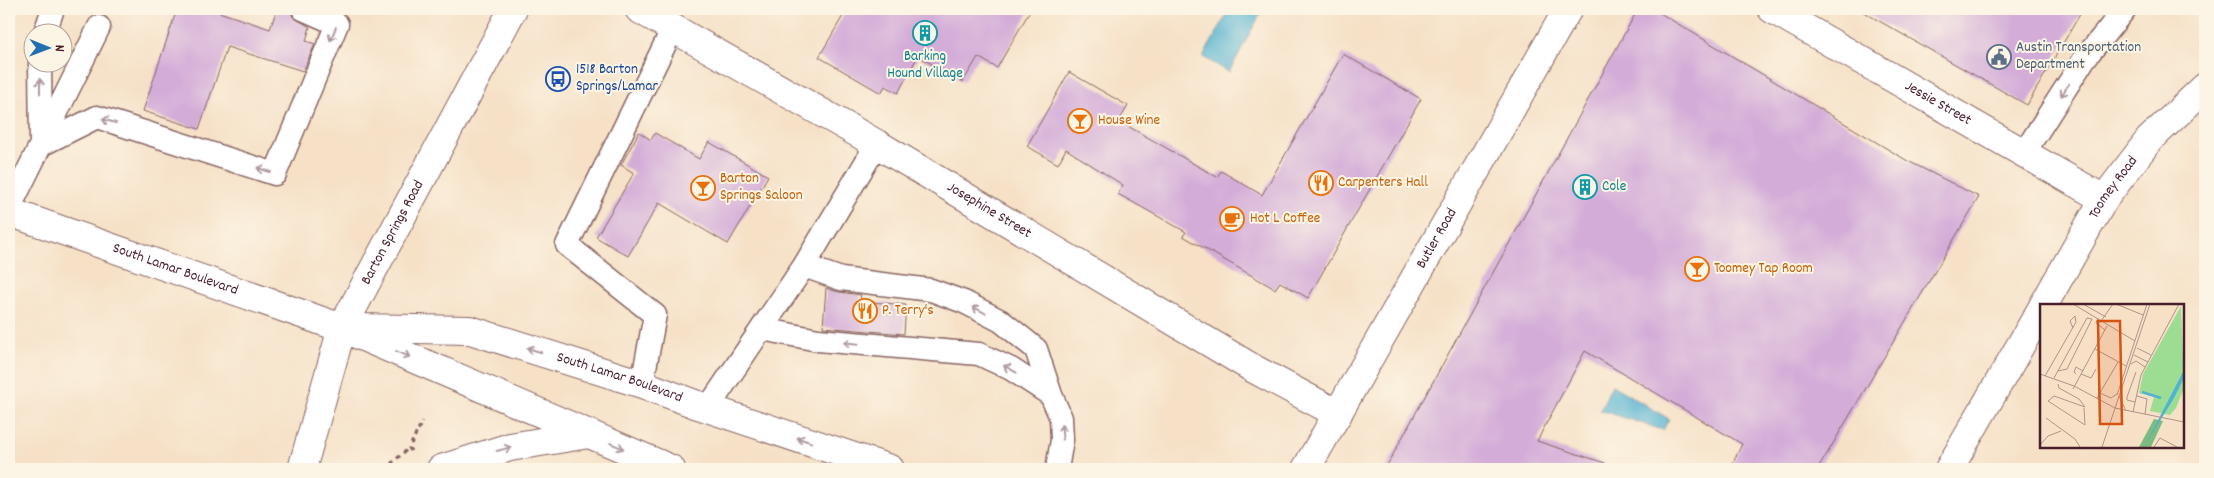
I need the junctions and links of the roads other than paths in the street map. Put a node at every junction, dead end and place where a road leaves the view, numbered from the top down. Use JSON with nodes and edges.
{"nodes":[{"id":1,"x":53,"y":9,"type":"edge"},
{"id":2,"x":303,"y":9,"type":"edge"},
{"id":3,"x":513,"y":9,"type":"edge"},
{"id":4,"x":639,"y":9,"type":"edge"},
{"id":5,"x":1568,"y":9,"type":"edge"},
{"id":6,"x":1772,"y":9,"type":"edge"},
{"id":7,"x":2125,"y":9,"type":"edge"},
{"id":8,"x":48,"y":22,"type":"edge"},
{"id":9,"x":100,"y":27,"type":"dead end"},
{"id":10,"x":673,"y":28,"type":"junction"},
{"id":11,"x":40,"y":72,"type":"edge"},
{"id":12,"x":2205,"y":87,"type":"edge"},
{"id":13,"x":877,"y":144,"type":"junction"},
{"id":14,"x":40,"y":145,"type":"junction"},
{"id":15,"x":2024,"y":153,"type":"junction"},
{"id":16,"x":2104,"y":199,"type":"junction"},
{"id":17,"x":9,"y":210,"type":"edge"},
{"id":18,"x":804,"y":266,"type":"junction"},
{"id":19,"x":2044,"y":304,"type":"edge"},
{"id":20,"x":2040,"y":310,"type":"edge"},
{"id":21,"x":342,"y":328,"type":"junction"},
{"id":22,"x":762,"y":329,"type":"junction"},
{"id":23,"x":642,"y":384,"type":"junction"},
{"id":24,"x":1051,"y":395,"type":"junction"},
{"id":25,"x":708,"y":408,"type":"junction"},
{"id":26,"x":1338,"y":414,"type":"junction"},
{"id":27,"x":589,"y":434,"type":"junction"},
{"id":28,"x":302,"y":469,"type":"edge"},
{"id":29,"x":441,"y":469,"type":"edge"},
{"id":30,"x":671,"y":469,"type":"edge"},
{"id":31,"x":890,"y":469,"type":"edge"},
{"id":32,"x":1057,"y":469,"type":"edge"},
{"id":33,"x":1306,"y":469,"type":"edge"},
{"id":34,"x":1949,"y":469,"type":"edge"}],
"edges":[{"from":1,"to":8,"type":"lane"},
{"from":2,"to":14,"type":"lane","one_way":true},
{"from":3,"to":21,"type":"street","name":"Barton Springs Road"},
{"from":4,"to":10,"type":"street","name":"Josephine Street"},
{"from":5,"to":26,"type":"street","name":"Butler Road"},
{"from":6,"to":15,"type":"street","name":"Jessie Street"},
{"from":7,"to":15,"type":"lane","one_way":true},
{"from":9,"to":14,"type":"lane"},
{"from":10,"to":13,"type":"street","name":"Josephine Street"},
{"from":10,"to":23,"type":"lane"},
{"from":14,"to":11,"type":"lane","one_way":true},
{"from":12,"to":16,"type":"street","name":"Toomey Road"},
{"from":13,"to":18,"type":"lane"},
{"from":13,"to":26,"type":"street","name":"Josephine Street"},
{"from":14,"to":17,"type":"lane"},
{"from":15,"to":16,"type":"street","name":"Jessie Street"},
{"from":16,"to":19,"type":"street","name":"Toomey Road"},
{"from":17,"to":21,"type":"street","name":"South Lamar Boulevard"},
{"from":18,"to":22,"type":"lane"},
{"from":24,"to":18,"type":"lane","one_way":true},
{"from":20,"to":34,"type":"street","name":"Toomey Road"},
{"from":23,"to":21,"type":"street","name":"South Lamar Boulevard","one_way":true},
{"from":21,"to":27,"type":"street","name":"South Lamar Boulevard","one_way":true},
{"from":21,"to":28,"type":"street","name":"Barton Springs Road"},
{"from":24,"to":22,"type":"lane","one_way":true},
{"from":22,"to":25,"type":"lane"},
{"from":23,"to":25,"type":"street","name":"South Lamar Boulevard"},
{"from":32,"to":24,"type":"lane","one_way":true},
{"from":31,"to":25,"type":"street","name":"South Lamar Boulevard","one_way":true},
{"from":26,"to":33,"type":"street","name":"Butler Road"},
{"from":29,"to":27,"type":"street","one_way":true},
{"from":27,"to":30,"type":"street","name":"South Lamar Boulevard","one_way":true}]}
